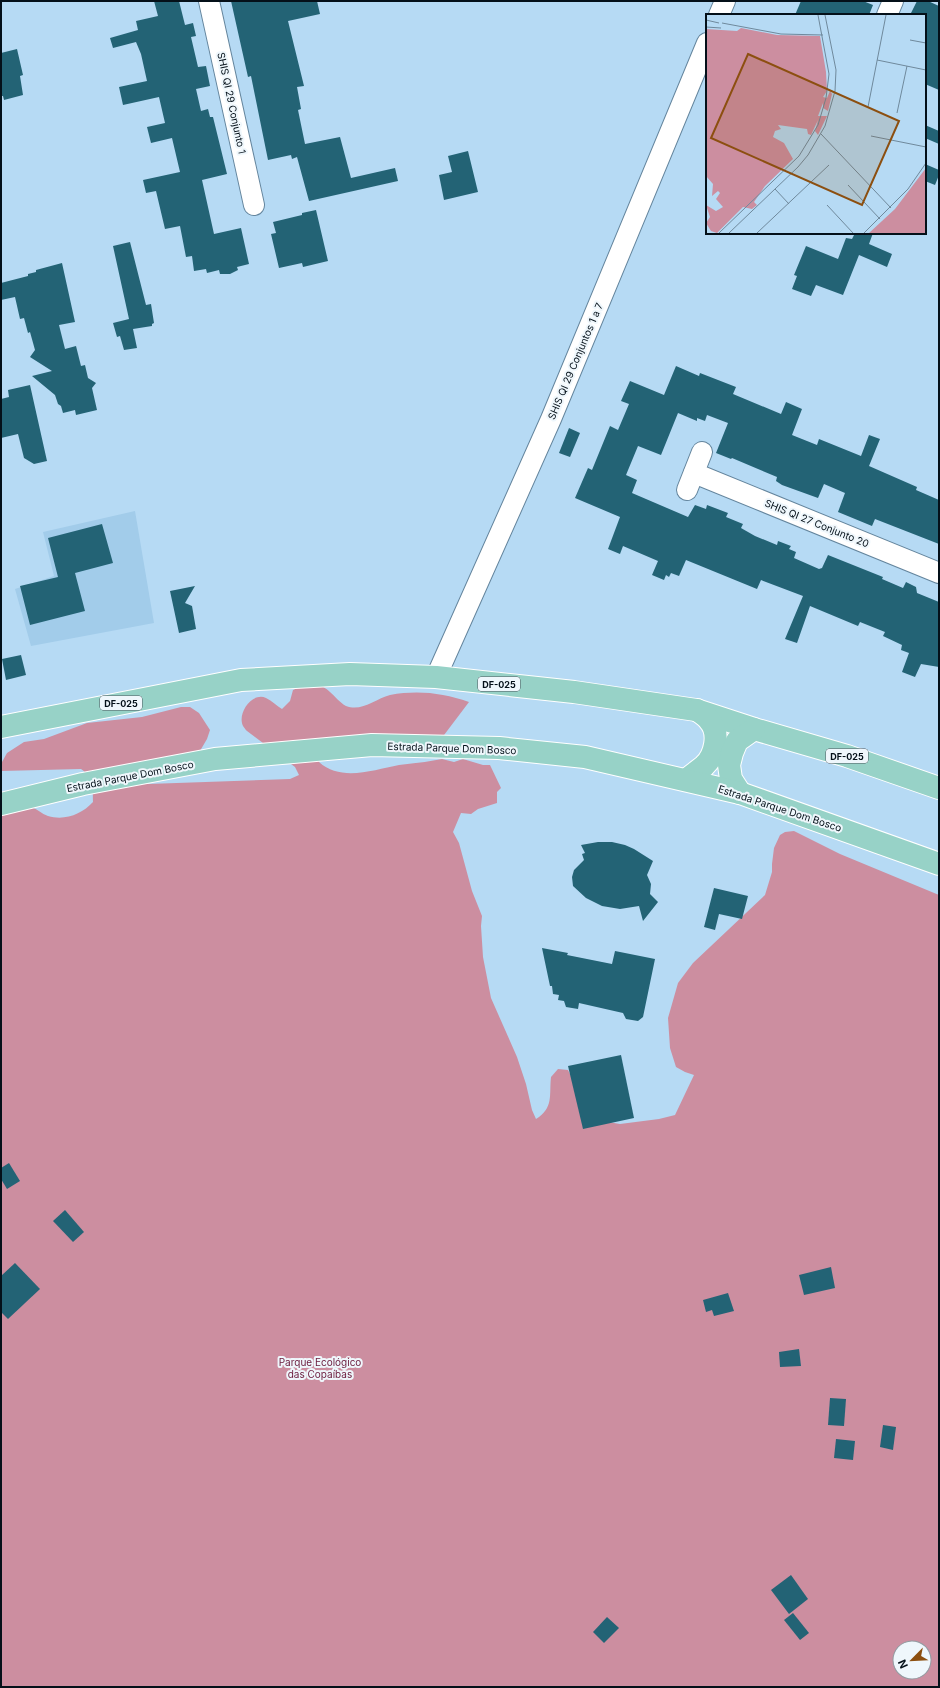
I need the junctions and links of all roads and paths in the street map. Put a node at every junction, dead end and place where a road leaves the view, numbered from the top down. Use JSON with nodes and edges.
{"nodes":[{"id":1,"x":209,"y":1,"type":"edge"},
{"id":2,"x":724,"y":1,"type":"edge"},
{"id":3,"x":893,"y":1,"type":"edge"},
{"id":4,"x":719,"y":14,"type":"edge"},
{"id":5,"x":887,"y":14,"type":"edge"},
{"id":6,"x":706,"y":45,"type":"edge"},
{"id":7,"x":254,"y":205,"type":"dead end"},
{"id":8,"x":702,"y":452,"type":"dead end"},
{"id":9,"x":939,"y":572,"type":"edge"},
{"id":10,"x":436,"y":677,"type":"junction"},
{"id":11,"x":696,"y":710,"type":"junction"},
{"id":12,"x":1,"y":727,"type":"edge"},
{"id":13,"x":754,"y":729,"type":"junction"},
{"id":14,"x":686,"y":780,"type":"junction"},
{"id":15,"x":939,"y":788,"type":"edge"},
{"id":16,"x":740,"y":793,"type":"junction"},
{"id":17,"x":1,"y":804,"type":"edge"},
{"id":18,"x":939,"y":864,"type":"edge"}],
"edges":[{"from":1,"to":7,"type":"street","name":"SHIS QI 29 Conjunto 1"},
{"from":2,"to":4,"type":"street"},
{"from":3,"to":5,"type":"street"},
{"from":6,"to":10,"type":"street","name":"SHIS QI 29 Conjuntos 1 a 7"},
{"from":8,"to":9,"type":"street","name":"SHIS QI 27 Conjunto 20"},
{"from":10,"to":11,"type":"main road","number":"DF-025"},
{"from":10,"to":12,"type":"main road","number":"DF-025"},
{"from":11,"to":13,"type":"main road","number":"DF-025"},
{"from":11,"to":14,"type":"main road"},
{"from":13,"to":15,"type":"main road","number":"DF-025"},
{"from":13,"to":16,"type":"main road"},
{"from":14,"to":16,"type":"main road","name":"Estrada Parque Dom Bosco"},
{"from":14,"to":17,"type":"main road","name":"Estrada Parque Dom Bosco"},
{"from":16,"to":18,"type":"main road","name":"Estrada Parque Dom Bosco"}]}
